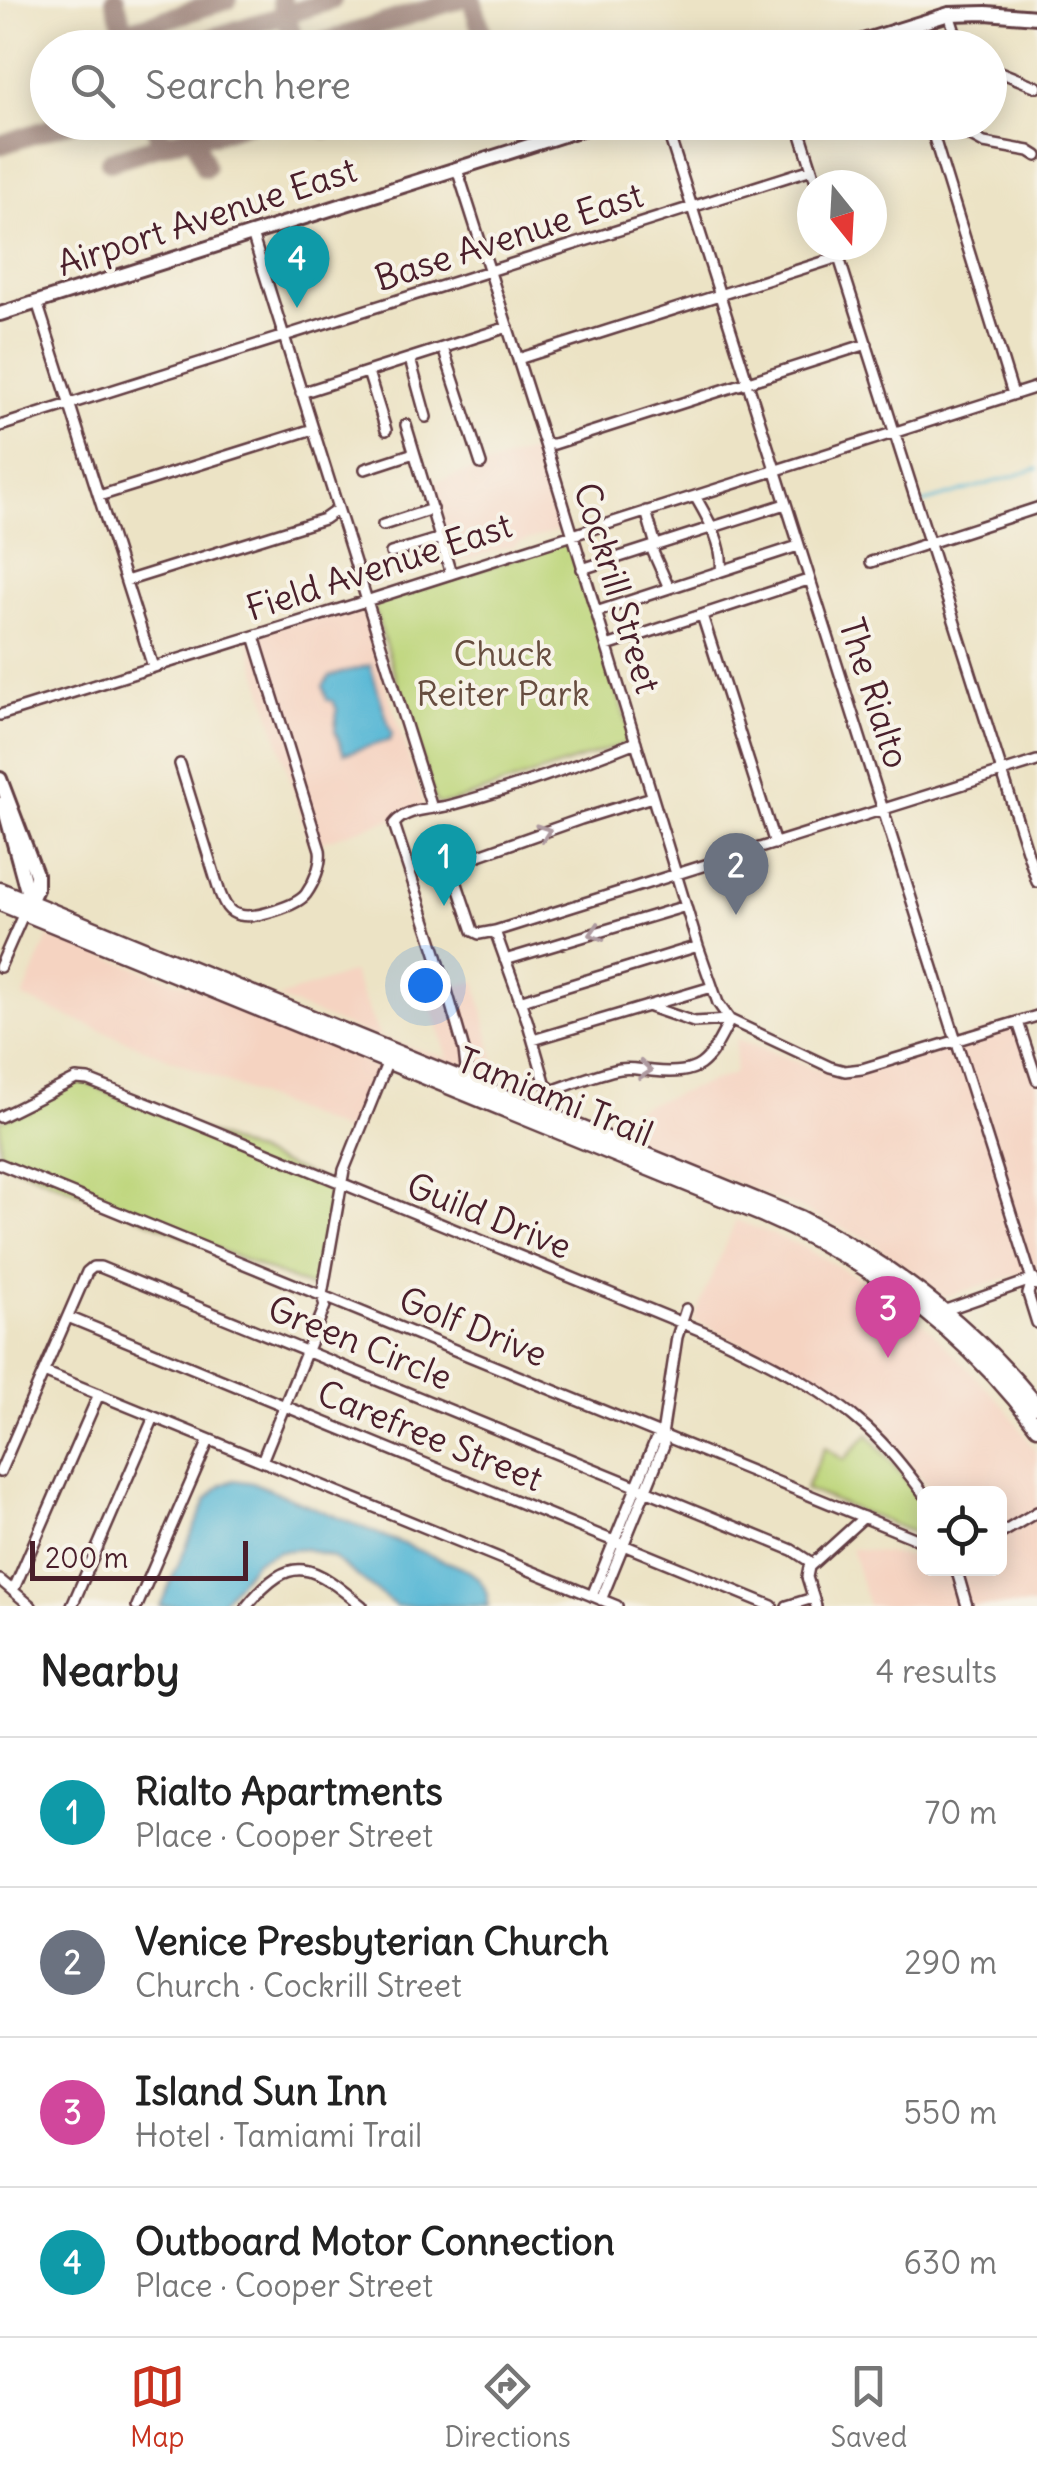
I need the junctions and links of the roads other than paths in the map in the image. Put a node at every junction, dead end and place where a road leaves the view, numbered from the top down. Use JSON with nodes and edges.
{"nodes":[{"id":1,"x":949,"y":14,"type":"junction"},
{"id":2,"x":1037,"y":16,"type":"edge"},
{"id":3,"x":898,"y":30,"type":"edge"},
{"id":4,"x":954,"y":30,"type":"edge"},
{"id":5,"x":1007,"y":75,"type":"edge"},
{"id":6,"x":1037,"y":87,"type":"edge"},
{"id":7,"x":549,"y":140,"type":"edge"},
{"id":8,"x":671,"y":140,"type":"edge"},
{"id":9,"x":803,"y":140,"type":"edge"},
{"id":10,"x":935,"y":140,"type":"edge"},
{"id":11,"x":978,"y":140,"type":"edge"},
{"id":12,"x":1037,"y":156,"type":"edge"},
{"id":13,"x":812,"y":169,"type":"joint"},
{"id":14,"x":457,"y":170,"type":"junction"},
{"id":15,"x":692,"y":208,"type":"junction"},
{"id":16,"x":252,"y":234,"type":"junction"},
{"id":17,"x":830,"y":260,"type":"edge"},
{"id":18,"x":840,"y":260,"type":"edge"},
{"id":19,"x":490,"y":272,"type":"junction"},
{"id":20,"x":719,"y":295,"type":"junction"},
{"id":21,"x":37,"y":302,"type":"junction"},
{"id":22,"x":0,"y":314,"type":"edge"},
{"id":23,"x":508,"y":327,"type":"junction"},
{"id":24,"x":284,"y":338,"type":"junction"},
{"id":25,"x":867,"y":344,"type":"junction"},
{"id":26,"x":442,"y":348,"type":"junction"},
{"id":27,"x":410,"y":359,"type":"junction"},
{"id":28,"x":518,"y":359,"type":"junction"},
{"id":29,"x":368,"y":372,"type":"junction"},
{"id":30,"x":746,"y":383,"type":"junction"},
{"id":31,"x":1037,"y":387,"type":"edge"},
{"id":32,"x":301,"y":393,"type":"junction"},
{"id":33,"x":1013,"y":394,"type":"junction"},
{"id":34,"x":70,"y":404,"type":"junction"},
{"id":35,"x":426,"y":418,"type":"dead end"},
{"id":36,"x":406,"y":424,"type":"dead end"},
{"id":37,"x":0,"y":426,"type":"edge"},
{"id":38,"x":312,"y":429,"type":"junction"},
{"id":39,"x":386,"y":430,"type":"dead end"},
{"id":40,"x":894,"y":432,"type":"junction"},
{"id":41,"x":545,"y":444,"type":"junction"},
{"id":42,"x":414,"y":453,"type":"junction"},
{"id":43,"x":481,"y":464,"type":"dead end"},
{"id":44,"x":365,"y":469,"type":"dead end"},
{"id":45,"x":773,"y":470,"type":"junction"},
{"id":46,"x":98,"y":496,"type":"junction"},
{"id":47,"x":694,"y":496,"type":"junction"},
{"id":48,"x":784,"y":504,"type":"junction"},
{"id":49,"x":1037,"y":508,"type":"edge"},
{"id":50,"x":338,"y":509,"type":"junction"},
{"id":51,"x":432,"y":509,"type":"junction"},
{"id":52,"x":646,"y":512,"type":"junction"},
{"id":53,"x":382,"y":525,"type":"dead end"},
{"id":54,"x":713,"y":528,"type":"junction"},
{"id":55,"x":572,"y":534,"type":"junction"},
{"id":56,"x":440,"y":538,"type":"junction"},
{"id":57,"x":928,"y":543,"type":"junction"},
{"id":58,"x":654,"y":546,"type":"junction"},
{"id":59,"x":798,"y":546,"type":"junction"},
{"id":60,"x":391,"y":553,"type":"dead end"},
{"id":61,"x":871,"y":562,"type":"dead end"},
{"id":62,"x":582,"y":569,"type":"junction"},
{"id":63,"x":720,"y":571,"type":"junction"},
{"id":64,"x":452,"y":574,"type":"junction"},
{"id":65,"x":808,"y":580,"type":"junction"},
{"id":66,"x":126,"y":581,"type":"junction"},
{"id":67,"x":669,"y":588,"type":"junction"},
{"id":68,"x":366,"y":601,"type":"junction"},
{"id":69,"x":596,"y":612,"type":"junction"},
{"id":70,"x":702,"y":614,"type":"junction"},
{"id":71,"x":254,"y":636,"type":"junction"},
{"id":72,"x":607,"y":646,"type":"junction"},
{"id":73,"x":154,"y":667,"type":"junction"},
{"id":74,"x":0,"y":714,"type":"edge"},
{"id":75,"x":636,"y":742,"type":"junction"},
{"id":76,"x":1037,"y":762,"type":"edge"},
{"id":77,"x":180,"y":764,"type":"dead end"},
{"id":78,"x":1002,"y":773,"type":"junction"},
{"id":79,"x":0,"y":782,"type":"edge"},
{"id":80,"x":652,"y":797,"type":"junction"},
{"id":81,"x":432,"y":808,"type":"junction"},
{"id":82,"x":883,"y":811,"type":"junction"},
{"id":83,"x":775,"y":844,"type":"junction"},
{"id":84,"x":676,"y":874,"type":"junction"},
{"id":85,"x":1037,"y":882,"type":"edge"},
{"id":86,"x":0,"y":890,"type":"edge"},
{"id":87,"x":0,"y":903,"type":"edge"},
{"id":88,"x":686,"y":906,"type":"junction"},
{"id":89,"x":27,"y":907,"type":"junction"},
{"id":90,"x":495,"y":930,"type":"junction"},
{"id":91,"x":698,"y":946,"type":"junction"},
{"id":92,"x":505,"y":960,"type":"junction"},
{"id":93,"x":0,"y":967,"type":"edge"},
{"id":94,"x":712,"y":987,"type":"junction"},
{"id":95,"x":520,"y":1000,"type":"junction"},
{"id":96,"x":648,"y":1006,"type":"junction"},
{"id":97,"x":1037,"y":1016,"type":"edge"},
{"id":98,"x":730,"y":1020,"type":"junction"},
{"id":99,"x":1018,"y":1022,"type":"junction"},
{"id":100,"x":533,"y":1040,"type":"junction"},
{"id":101,"x":956,"y":1041,"type":"junction"},
{"id":102,"x":388,"y":1061,"type":"junction"},
{"id":103,"x":1037,"y":1080,"type":"edge"},
{"id":104,"x":459,"y":1084,"type":"junction"},
{"id":105,"x":0,"y":1117,"type":"edge"},
{"id":106,"x":0,"y":1164,"type":"edge"},
{"id":107,"x":340,"y":1184,"type":"junction"},
{"id":108,"x":1035,"y":1281,"type":"edge"},
{"id":109,"x":322,"y":1294,"type":"junction"},
{"id":110,"x":686,"y":1310,"type":"dead end"},
{"id":111,"x":938,"y":1313,"type":"junction"},
{"id":112,"x":68,"y":1317,"type":"junction"},
{"id":113,"x":1037,"y":1321,"type":"edge"},
{"id":114,"x":681,"y":1323,"type":"junction"},
{"id":115,"x":307,"y":1351,"type":"junction"},
{"id":116,"x":44,"y":1372,"type":"junction"},
{"id":117,"x":99,"y":1394,"type":"junction"},
{"id":118,"x":285,"y":1406,"type":"junction"},
{"id":119,"x":1035,"y":1415,"type":"edge"},
{"id":120,"x":154,"y":1417,"type":"junction"},
{"id":121,"x":662,"y":1435,"type":"junction"},
{"id":122,"x":210,"y":1440,"type":"junction"},
{"id":123,"x":262,"y":1461,"type":"junction"},
{"id":124,"x":0,"y":1472,"type":"edge"},
{"id":125,"x":917,"y":1486,"type":"edge"},
{"id":126,"x":641,"y":1488,"type":"junction"},
{"id":127,"x":1037,"y":1512,"type":"edge"},
{"id":128,"x":864,"y":1517,"type":"junction"},
{"id":129,"x":1007,"y":1530,"type":"edge"},
{"id":130,"x":917,"y":1539,"type":"edge"},
{"id":131,"x":613,"y":1540,"type":"junction"},
{"id":132,"x":624,"y":1545,"type":"junction"},
{"id":133,"x":812,"y":1564,"type":"junction"},
{"id":134,"x":958,"y":1576,"type":"edge"},
{"id":135,"x":0,"y":1580,"type":"edge"},
{"id":136,"x":13,"y":1591,"type":"junction"},
{"id":137,"x":597,"y":1598,"type":"junction"},
{"id":138,"x":814,"y":1602,"type":"edge"},
{"id":139,"x":31,"y":1606,"type":"edge"},
{"id":140,"x":72,"y":1606,"type":"edge"},
{"id":141,"x":137,"y":1606,"type":"edge"},
{"id":142,"x":247,"y":1606,"type":"edge"},
{"id":143,"x":362,"y":1606,"type":"edge"},
{"id":144,"x":616,"y":1606,"type":"edge"},
{"id":145,"x":772,"y":1606,"type":"edge"},
{"id":146,"x":787,"y":1606,"type":"edge"},
{"id":147,"x":967,"y":1606,"type":"edge"}],
"edges":[{"from":1,"to":2,"type":"street"},
{"from":1,"to":3,"type":"street"},
{"from":1,"to":4,"type":"street"},
{"from":5,"to":6,"type":"street"},
{"from":7,"to":14,"type":"street","name":"Airport Avenue East"},
{"from":8,"to":15,"type":"street","name":"The Rialto"},
{"from":9,"to":13,"type":"street"},
{"from":10,"to":33,"type":"street"},
{"from":11,"to":12,"type":"street"},
{"from":13,"to":15,"type":"street","name":"Base Avenue East"},
{"from":14,"to":16,"type":"street","name":"Airport Avenue East"},
{"from":14,"to":19,"type":"street","name":"Cockrill Street"},
{"from":15,"to":19,"type":"street","name":"Base Avenue East"},
{"from":15,"to":20,"type":"street","name":"The Rialto"},
{"from":16,"to":21,"type":"street","name":"Airport Avenue East"},
{"from":16,"to":24,"type":"street"},
{"from":17,"to":20,"type":"street"},
{"from":18,"to":25,"type":"street"},
{"from":19,"to":23,"type":"street","name":"Cockrill Street"},
{"from":19,"to":24,"type":"street","name":"Base Avenue East"},
{"from":20,"to":28,"type":"street"},
{"from":20,"to":30,"type":"street","name":"The Rialto"},
{"from":21,"to":22,"type":"street","name":"Airport Avenue East"},
{"from":21,"to":34,"type":"street"},
{"from":23,"to":26,"type":"street"},
{"from":23,"to":28,"type":"street","name":"Cockrill Street"},
{"from":24,"to":32,"type":"street"},
{"from":24,"to":34,"type":"street","name":"Base Avenue East"},
{"from":25,"to":30,"type":"street"},
{"from":25,"to":40,"type":"street"},
{"from":26,"to":27,"type":"street"},
{"from":26,"to":43,"type":"street"},
{"from":27,"to":29,"type":"street"},
{"from":27,"to":35,"type":"street"},
{"from":28,"to":41,"type":"street","name":"Cockrill Street"},
{"from":29,"to":32,"type":"street"},
{"from":29,"to":39,"type":"street"},
{"from":30,"to":41,"type":"street"},
{"from":30,"to":45,"type":"street","name":"The Rialto"},
{"from":31,"to":33,"type":"street","name":"Field Avenue East"},
{"from":32,"to":38,"type":"street"},
{"from":33,"to":40,"type":"street","name":"Field Avenue East"},
{"from":34,"to":37,"type":"street","name":"Base Avenue East"},
{"from":34,"to":46,"type":"street"},
{"from":36,"to":42,"type":"street"},
{"from":38,"to":46,"type":"street"},
{"from":38,"to":50,"type":"street"},
{"from":40,"to":45,"type":"street","name":"Field Avenue East"},
{"from":40,"to":57,"type":"street"},
{"from":41,"to":55,"type":"street","name":"Cockrill Street"},
{"from":42,"to":44,"type":"street"},
{"from":42,"to":51,"type":"street"},
{"from":45,"to":47,"type":"street","name":"Field Avenue East"},
{"from":45,"to":48,"type":"street","name":"The Rialto"},
{"from":46,"to":66,"type":"street"},
{"from":47,"to":52,"type":"street","name":"Field Avenue East"},
{"from":47,"to":54,"type":"street"},
{"from":48,"to":54,"type":"street"},
{"from":48,"to":59,"type":"street","name":"The Rialto"},
{"from":49,"to":57,"type":"street"},
{"from":50,"to":66,"type":"street"},
{"from":50,"to":68,"type":"street"},
{"from":51,"to":53,"type":"street"},
{"from":51,"to":56,"type":"street"},
{"from":52,"to":55,"type":"street","name":"Field Avenue East"},
{"from":52,"to":58,"type":"street"},
{"from":54,"to":58,"type":"street"},
{"from":54,"to":63,"type":"street"},
{"from":55,"to":62,"type":"street","name":"Cockrill Street"},
{"from":55,"to":64,"type":"street","name":"Field Avenue East"},
{"from":56,"to":60,"type":"street"},
{"from":56,"to":64,"type":"street"},
{"from":57,"to":61,"type":"street"},
{"from":57,"to":78,"type":"street"},
{"from":58,"to":62,"type":"street"},
{"from":58,"to":67,"type":"street"},
{"from":59,"to":63,"type":"street"},
{"from":59,"to":65,"type":"street","name":"The Rialto"},
{"from":62,"to":69,"type":"street","name":"Cockrill Street"},
{"from":63,"to":67,"type":"street"},
{"from":64,"to":68,"type":"street","name":"Field Avenue East"},
{"from":65,"to":70,"type":"street"},
{"from":65,"to":82,"type":"street","name":"The Rialto"},
{"from":66,"to":73,"type":"street"},
{"from":67,"to":69,"type":"street"},
{"from":68,"to":71,"type":"street","name":"Field Avenue East"},
{"from":68,"to":81,"type":"street"},
{"from":69,"to":72,"type":"street","name":"Cockrill Street"},
{"from":70,"to":72,"type":"street"},
{"from":70,"to":83,"type":"street"},
{"from":71,"to":73,"type":"street","name":"Field Avenue East"},
{"from":71,"to":77,"type":"street"},
{"from":72,"to":75,"type":"street","name":"Cockrill Street"},
{"from":73,"to":74,"type":"street","name":"Field Avenue East"},
{"from":75,"to":80,"type":"street","name":"Cockrill Street"},
{"from":75,"to":81,"type":"street"},
{"from":76,"to":78,"type":"street"},
{"from":78,"to":82,"type":"street"},
{"from":78,"to":85,"type":"street"},
{"from":79,"to":89,"type":"street"},
{"from":80,"to":84,"type":"street","name":"Cockrill Street"},
{"from":90,"to":80,"type":"street","one_way":true},
{"from":81,"to":104,"type":"street"},
{"from":82,"to":83,"type":"street"},
{"from":82,"to":101,"type":"street","name":"The Rialto"},
{"from":83,"to":84,"type":"street"},
{"from":84,"to":88,"type":"street","name":"Cockrill Street"},
{"from":84,"to":90,"type":"street"},
{"from":86,"to":89,"type":"main road","name":"Tamiami Trail"},
{"from":87,"to":89,"type":"main road","name":"Tamiami Trail"},
{"from":88,"to":91,"type":"street","name":"Cockrill Street"},
{"from":88,"to":92,"type":"street","one_way":true},
{"from":89,"to":93,"type":"street"},
{"from":89,"to":102,"type":"main road","name":"Tamiami Trail"},
{"from":89,"to":104,"type":"main road","name":"Tamiami Trail"},
{"from":90,"to":92,"type":"street"},
{"from":91,"to":94,"type":"street","name":"Cockrill Street"},
{"from":91,"to":95,"type":"street"},
{"from":92,"to":95,"type":"street"},
{"from":94,"to":96,"type":"street"},
{"from":94,"to":98,"type":"street","name":"Cockrill Street"},
{"from":95,"to":100,"type":"street"},
{"from":96,"to":98,"type":"street"},
{"from":96,"to":100,"type":"street"},
{"from":97,"to":99,"type":"street"},
{"from":100,"to":98,"type":"street","one_way":true},
{"from":98,"to":101,"type":"street"},
{"from":99,"to":101,"type":"street"},
{"from":99,"to":103,"type":"street"},
{"from":101,"to":108,"type":"street","name":"The Rialto"},
{"from":102,"to":104,"type":"main road","name":"Tamiami Trail"},
{"from":102,"to":107,"type":"street"},
{"from":104,"to":111,"type":"main road","name":"Tamiami Trail"},
{"from":105,"to":107,"type":"street","name":"Guild Drive"},
{"from":106,"to":109,"type":"street","name":"Golf Drive"},
{"from":107,"to":109,"type":"street"},
{"from":107,"to":114,"type":"street","name":"Guild Drive"},
{"from":108,"to":111,"type":"street"},
{"from":108,"to":113,"type":"street","name":"The Rialto"},
{"from":109,"to":115,"type":"street"},
{"from":109,"to":121,"type":"street","name":"Golf Drive"},
{"from":110,"to":114,"type":"street"},
{"from":111,"to":119,"type":"main road","name":"Tamiami Trail"},
{"from":112,"to":115,"type":"street","name":"Green Circle"},
{"from":112,"to":116,"type":"street","name":"Green Circle"},
{"from":112,"to":118,"type":"street","name":"Carefree Street"},
{"from":114,"to":121,"type":"street"},
{"from":114,"to":125,"type":"street","name":"Guild Drive"},
{"from":115,"to":118,"type":"street"},
{"from":115,"to":126,"type":"street","name":"Green Circle"},
{"from":116,"to":117,"type":"street"},
{"from":116,"to":124,"type":"street","name":"Green Circle"},
{"from":117,"to":120,"type":"street"},
{"from":117,"to":136,"type":"street"},
{"from":118,"to":123,"type":"street"},
{"from":118,"to":131,"type":"street","name":"Carefree Street"},
{"from":120,"to":122,"type":"street"},
{"from":120,"to":140,"type":"street"},
{"from":121,"to":126,"type":"street"},
{"from":121,"to":128,"type":"street","name":"Golf Drive"},
{"from":122,"to":123,"type":"street"},
{"from":122,"to":141,"type":"street"},
{"from":123,"to":137,"type":"street"},
{"from":126,"to":131,"type":"street"},
{"from":126,"to":132,"type":"street"},
{"from":126,"to":133,"type":"street","name":"Green Circle"},
{"from":127,"to":129,"type":"street"},
{"from":128,"to":130,"type":"street","name":"Golf Drive"},
{"from":128,"to":133,"type":"street"},
{"from":131,"to":132,"type":"street","name":"Carefree Street"},
{"from":131,"to":137,"type":"street"},
{"from":132,"to":137,"type":"street"},
{"from":132,"to":145,"type":"street","name":"Carefree Street"},
{"from":133,"to":138,"type":"street"},
{"from":134,"to":147,"type":"street"},
{"from":135,"to":136,"type":"street"},
{"from":136,"to":139,"type":"street"},
{"from":137,"to":144,"type":"street"},
{"from":138,"to":146,"type":"street"},
{"from":142,"to":143,"type":"street"}]}
